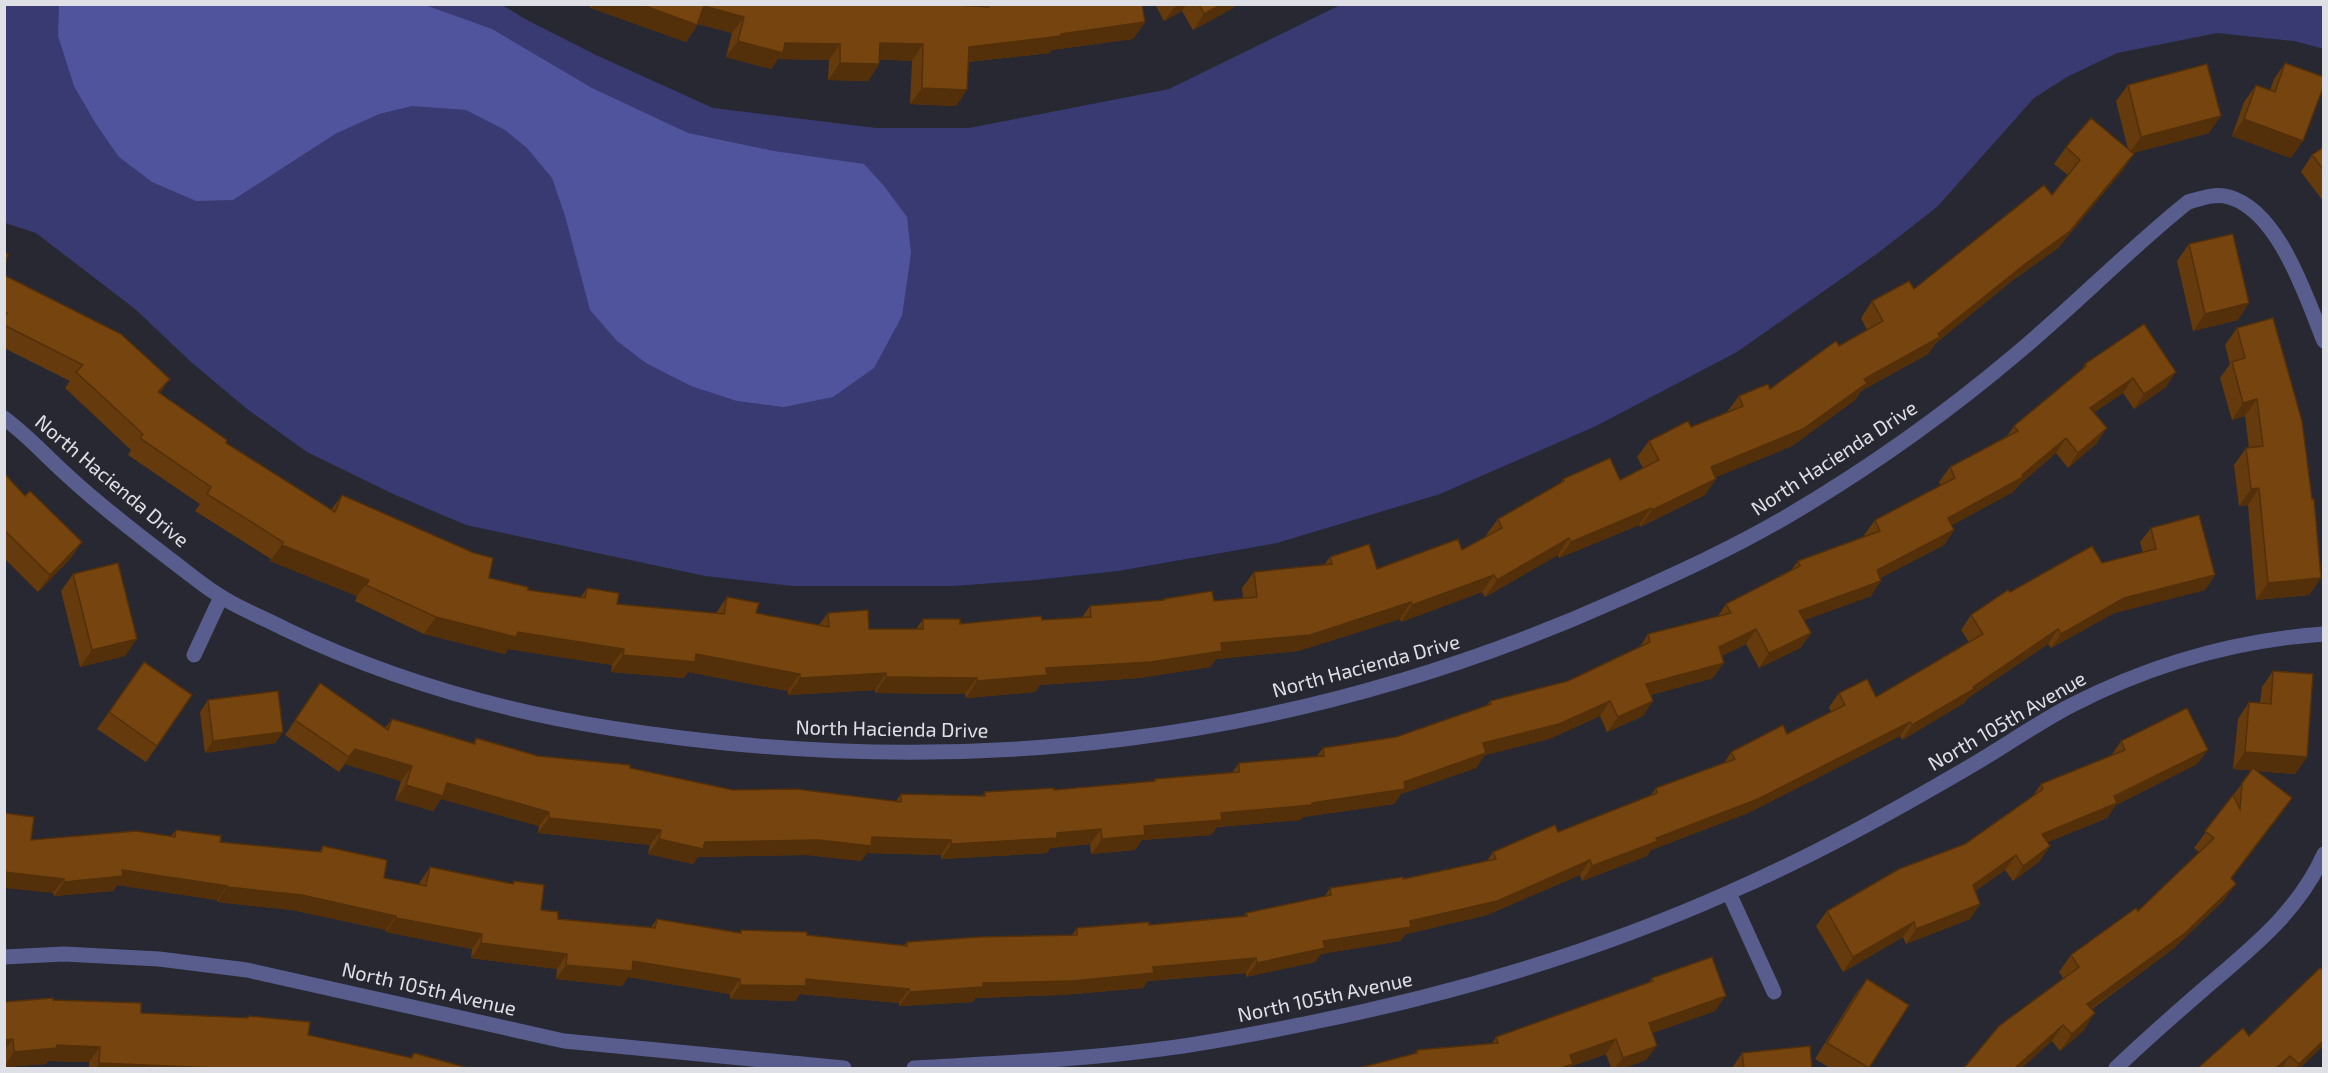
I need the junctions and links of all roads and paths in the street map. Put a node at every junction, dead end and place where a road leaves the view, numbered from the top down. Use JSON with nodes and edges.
{"nodes":[{"id":1,"x":2324,"y":341,"type":"edge"},
{"id":2,"x":4,"y":418,"type":"edge"},
{"id":3,"x":221,"y":597,"type":"junction"},
{"id":4,"x":2324,"y":634,"type":"edge"},
{"id":5,"x":194,"y":655,"type":"dead end"},
{"id":6,"x":2324,"y":854,"type":"edge"},
{"id":7,"x":1729,"y":893,"type":"junction"},
{"id":8,"x":4,"y":957,"type":"edge"},
{"id":9,"x":1774,"y":992,"type":"dead end"},
{"id":10,"x":1093,"y":1062,"type":"edge"},
{"id":11,"x":844,"y":1068,"type":"edge"},
{"id":12,"x":914,"y":1068,"type":"edge"},
{"id":13,"x":2116,"y":1068,"type":"edge"}],
"edges":[{"from":1,"to":3,"type":"street","name":"North Hacienda Drive"},
{"from":2,"to":3,"type":"street","name":"North Hacienda Drive"},
{"from":3,"to":5,"type":"street"},
{"from":4,"to":7,"type":"street","name":"North 105th Avenue"},
{"from":6,"to":13,"type":"street"},
{"from":7,"to":9,"type":"street"},
{"from":7,"to":10,"type":"street","name":"North 105th Avenue"},
{"from":8,"to":11,"type":"street","name":"North 105th Avenue"},
{"from":10,"to":12,"type":"street","name":"North 105th Avenue"}]}
